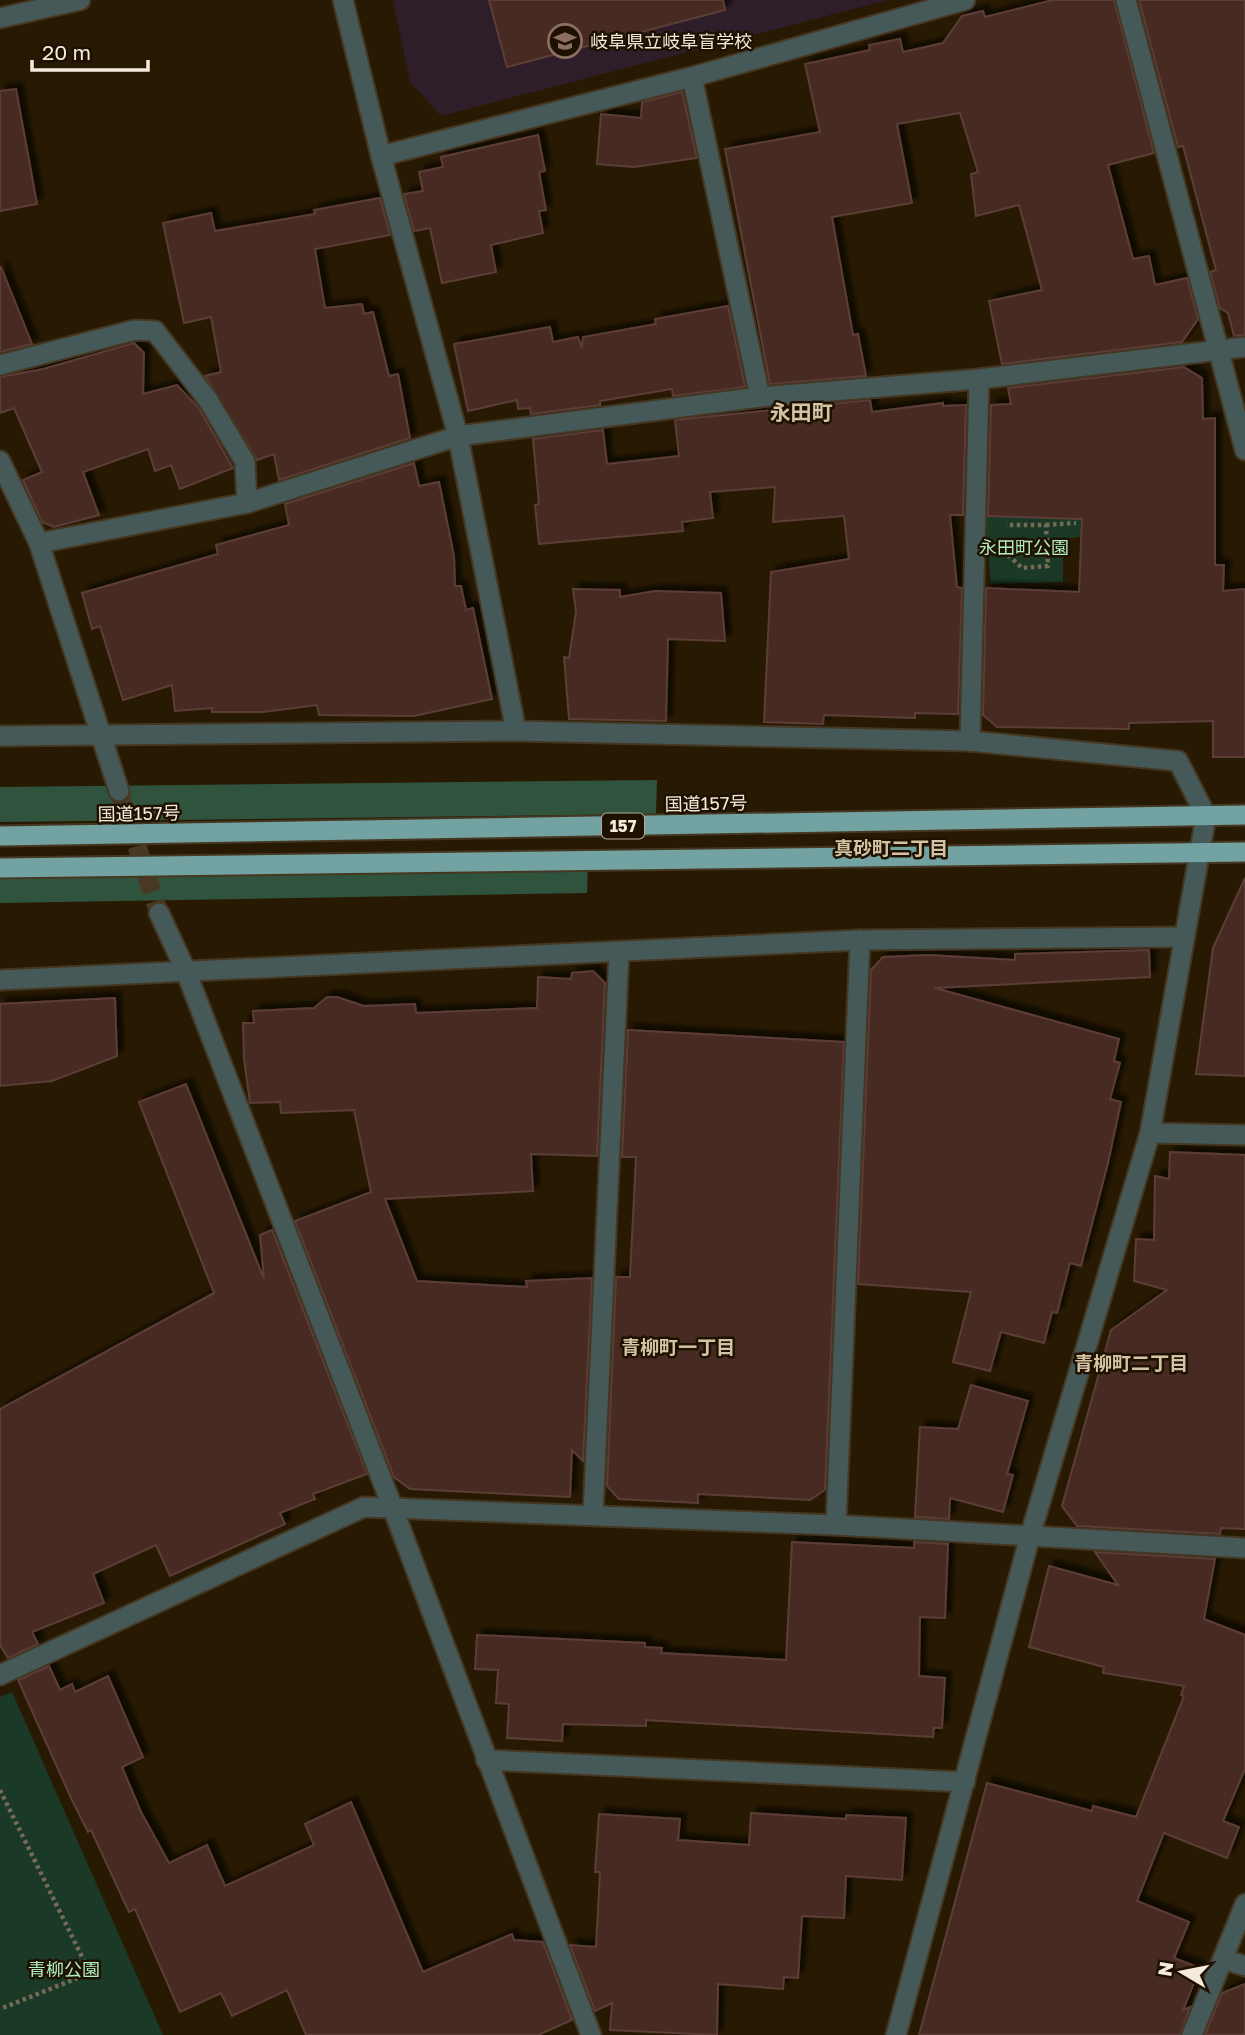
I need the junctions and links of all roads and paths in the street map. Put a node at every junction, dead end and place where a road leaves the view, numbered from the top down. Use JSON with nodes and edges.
{"nodes":[{"id":1,"x":80,"y":0,"type":"edge"},
{"id":2,"x":343,"y":0,"type":"edge"},
{"id":3,"x":965,"y":0,"type":"edge"},
{"id":4,"x":1126,"y":0,"type":"edge"},
{"id":5,"x":0,"y":18,"type":"edge"},
{"id":6,"x":692,"y":76,"type":"junction"},
{"id":7,"x":381,"y":156,"type":"junction"},
{"id":8,"x":1245,"y":347,"type":"edge"},
{"id":9,"x":1219,"y":349,"type":"junction"},
{"id":10,"x":0,"y":365,"type":"edge"},
{"id":11,"x":979,"y":379,"type":"junction"},
{"id":12,"x":760,"y":397,"type":"junction"},
{"id":13,"x":458,"y":436,"type":"junction"},
{"id":14,"x":1245,"y":450,"type":"edge"},
{"id":15,"x":0,"y":461,"type":"edge"},
{"id":16,"x":247,"y":503,"type":"junction"},
{"id":17,"x":1076,"y":523,"type":"dead end"},
{"id":18,"x":1045,"y":525,"type":"junction"},
{"id":19,"x":39,"y":543,"type":"junction"},
{"id":20,"x":974,"y":550,"type":"junction"},
{"id":21,"x":1007,"y":551,"type":"junction"},
{"id":22,"x":516,"y":731,"type":"junction"},
{"id":23,"x":0,"y":736,"type":"edge"},
{"id":24,"x":100,"y":737,"type":"junction"},
{"id":25,"x":970,"y":741,"type":"junction"},
{"id":26,"x":118,"y":791,"type":"tunnel mouth"},
{"id":27,"x":1245,"y":815,"type":"edge"},
{"id":28,"x":1206,"y":816,"type":"junction"},
{"id":29,"x":0,"y":836,"type":"edge"},
{"id":30,"x":1200,"y":852,"type":"junction"},
{"id":31,"x":1245,"y":852,"type":"edge"},
{"id":32,"x":0,"y":868,"type":"edge"},
{"id":33,"x":159,"y":913,"type":"tunnel mouth"},
{"id":34,"x":1184,"y":937,"type":"junction"},
{"id":35,"x":860,"y":940,"type":"junction"},
{"id":36,"x":619,"y":952,"type":"junction"},
{"id":37,"x":185,"y":969,"type":"junction"},
{"id":38,"x":0,"y":980,"type":"edge"},
{"id":39,"x":1150,"y":1133,"type":"junction"},
{"id":40,"x":1245,"y":1135,"type":"edge"},
{"id":41,"x":392,"y":1506,"type":"junction"},
{"id":42,"x":593,"y":1514,"type":"junction"},
{"id":43,"x":836,"y":1525,"type":"junction"},
{"id":44,"x":1030,"y":1536,"type":"junction"},
{"id":45,"x":1245,"y":1548,"type":"edge"},
{"id":46,"x":0,"y":1675,"type":"edge"},
{"id":47,"x":486,"y":1760,"type":"junction"},
{"id":48,"x":965,"y":1782,"type":"junction"},
{"id":49,"x":0,"y":1790,"type":"edge"},
{"id":50,"x":1245,"y":1904,"type":"edge"},
{"id":51,"x":1223,"y":1959,"type":"junction"},
{"id":52,"x":1245,"y":1966,"type":"edge"},
{"id":53,"x":0,"y":2009,"type":"edge"},
{"id":54,"x":592,"y":2035,"type":"edge"},
{"id":55,"x":896,"y":2035,"type":"edge"},
{"id":56,"x":1192,"y":2035,"type":"edge"}],
"edges":[{"from":1,"to":5,"type":"street"},
{"from":2,"to":7,"type":"street"},
{"from":3,"to":6,"type":"street"},
{"from":4,"to":9,"type":"street"},
{"from":6,"to":7,"type":"street"},
{"from":6,"to":12,"type":"street"},
{"from":7,"to":13,"type":"street"},
{"from":8,"to":9,"type":"street"},
{"from":9,"to":11,"type":"street"},
{"from":9,"to":14,"type":"street"},
{"from":10,"to":16,"type":"street"},
{"from":11,"to":12,"type":"street"},
{"from":11,"to":20,"type":"street"},
{"from":12,"to":13,"type":"street"},
{"from":13,"to":16,"type":"street"},
{"from":13,"to":22,"type":"street"},
{"from":15,"to":19,"type":"street"},
{"from":16,"to":19,"type":"street"},
{"from":17,"to":18,"type":"path"},
{"from":18,"to":21,"type":"path"},
{"from":18,"to":21,"type":"path"},
{"from":19,"to":24,"type":"street"},
{"from":20,"to":21,"type":"path"},
{"from":20,"to":25,"type":"street"},
{"from":22,"to":24,"type":"street"},
{"from":22,"to":25,"type":"street"},
{"from":23,"to":24,"type":"street"},
{"from":24,"to":26,"type":"street"},
{"from":25,"to":28,"type":"street"},
{"from":27,"to":28,"type":"highway","name":"国道157号","number":"157"},
{"from":28,"to":29,"type":"highway","name":"国道157号","number":"157"},
{"from":28,"to":30,"type":"street"},
{"from":30,"to":31,"type":"highway","number":"157"},
{"from":30,"to":32,"type":"highway","number":"157"},
{"from":30,"to":34,"type":"street"},
{"from":33,"to":37,"type":"street"},
{"from":34,"to":35,"type":"street"},
{"from":34,"to":39,"type":"street"},
{"from":35,"to":36,"type":"street"},
{"from":35,"to":43,"type":"street"},
{"from":36,"to":37,"type":"street"},
{"from":36,"to":42,"type":"street"},
{"from":37,"to":38,"type":"street"},
{"from":37,"to":41,"type":"street"},
{"from":39,"to":40,"type":"street"},
{"from":39,"to":44,"type":"street"},
{"from":41,"to":42,"type":"street"},
{"from":41,"to":46,"type":"street"},
{"from":41,"to":47,"type":"street"},
{"from":42,"to":43,"type":"street"},
{"from":43,"to":44,"type":"street"},
{"from":44,"to":45,"type":"street"},
{"from":44,"to":48,"type":"street"},
{"from":47,"to":48,"type":"street"},
{"from":47,"to":54,"type":"street"},
{"from":48,"to":55,"type":"street"},
{"from":49,"to":53,"type":"path"},
{"from":50,"to":51,"type":"street"},
{"from":51,"to":52,"type":"street"},
{"from":51,"to":56,"type":"street"}]}
